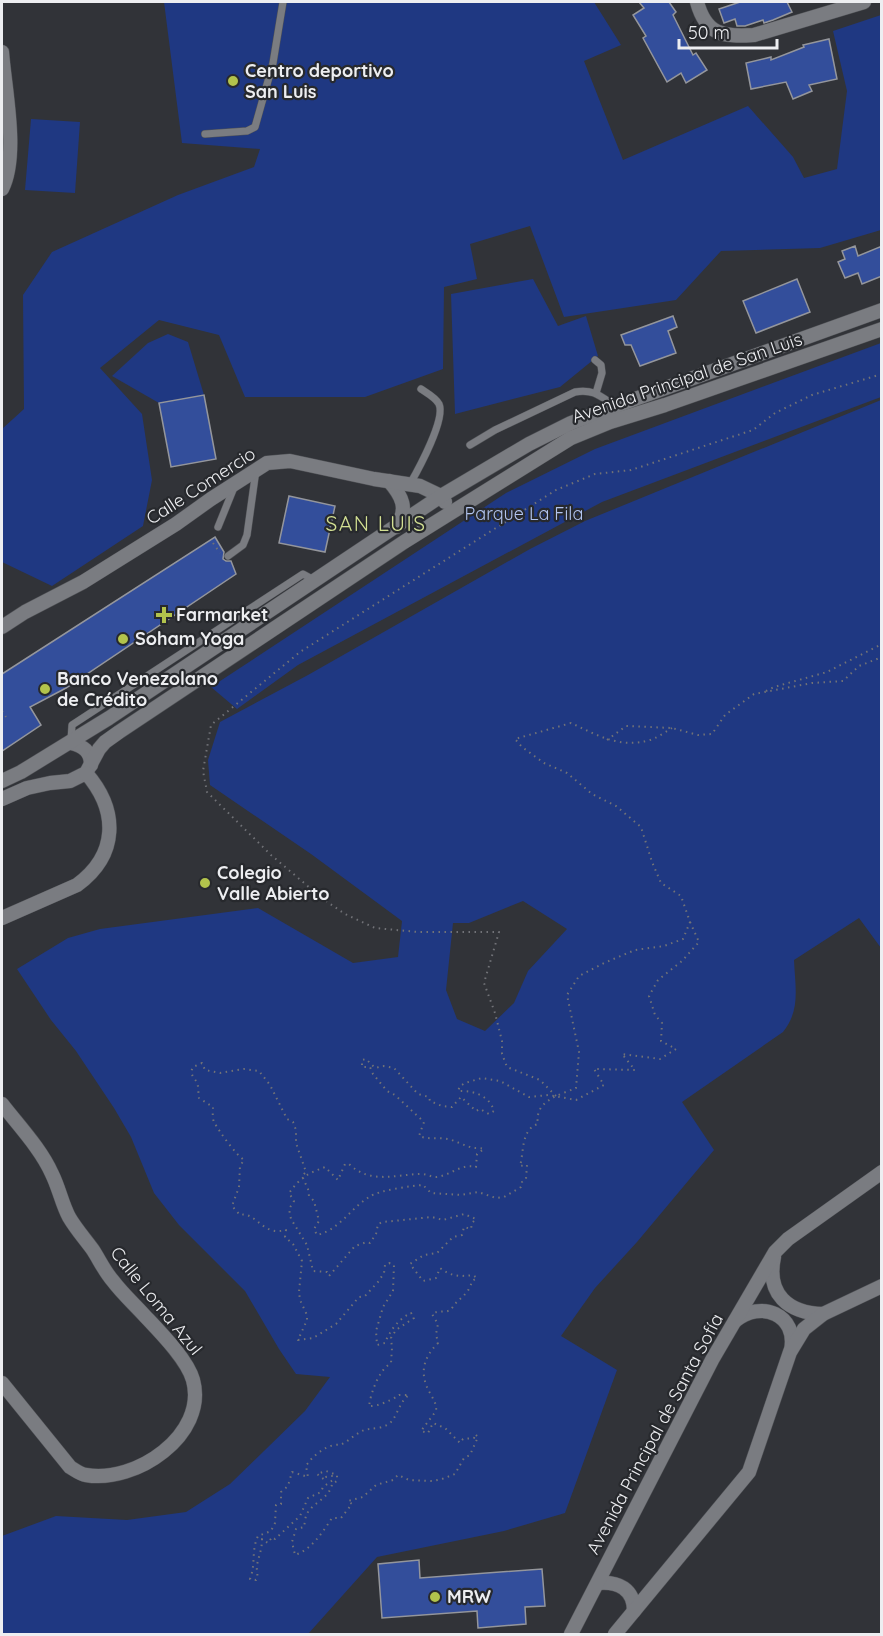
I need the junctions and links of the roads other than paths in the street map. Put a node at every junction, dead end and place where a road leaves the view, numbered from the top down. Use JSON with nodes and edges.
{"nodes":[{"id":1,"x":283,"y":2,"type":"edge"},
{"id":2,"x":697,"y":2,"type":"edge"},
{"id":3,"x":864,"y":2,"type":"edge"},
{"id":4,"x":2,"y":52,"type":"edge"},
{"id":5,"x":205,"y":134,"type":"dead end"},
{"id":6,"x":2,"y":189,"type":"edge"},
{"id":7,"x":882,"y":310,"type":"edge"},
{"id":8,"x":882,"y":329,"type":"edge"},
{"id":9,"x":595,"y":360,"type":"dead end"},
{"id":10,"x":421,"y":389,"type":"dead end"},
{"id":11,"x":596,"y":393,"type":"junction"},
{"id":12,"x":615,"y":406,"type":"junction"},
{"id":13,"x":470,"y":445,"type":"dead end"},
{"id":14,"x":489,"y":467,"type":"junction"},
{"id":15,"x":256,"y":470,"type":"junction"},
{"id":16,"x":389,"y":481,"type":"junction"},
{"id":17,"x":236,"y":483,"type":"junction"},
{"id":18,"x":499,"y":483,"type":"junction"},
{"id":19,"x":410,"y":484,"type":"junction"},
{"id":20,"x":441,"y":496,"type":"junction"},
{"id":21,"x":434,"y":524,"type":"junction"},
{"id":22,"x":218,"y":527,"type":"dead end"},
{"id":23,"x":395,"y":528,"type":"junction"},
{"id":24,"x":228,"y":556,"type":"dead end"},
{"id":25,"x":2,"y":627,"type":"edge"},
{"id":26,"x":71,"y":743,"type":"junction"},
{"id":27,"x":89,"y":769,"type":"junction"},
{"id":28,"x":2,"y":781,"type":"edge"},
{"id":29,"x":2,"y":800,"type":"edge"},
{"id":30,"x":2,"y":918,"type":"edge"},
{"id":31,"x":2,"y":1104,"type":"edge"},
{"id":32,"x":882,"y":1172,"type":"edge"},
{"id":33,"x":775,"y":1252,"type":"junction"},
{"id":34,"x":882,"y":1286,"type":"edge"},
{"id":35,"x":824,"y":1314,"type":"junction"},
{"id":36,"x":732,"y":1324,"type":"junction"},
{"id":37,"x":790,"y":1352,"type":"junction"},
{"id":38,"x":2,"y":1383,"type":"edge"},
{"id":39,"x":6,"y":1400,"type":"edge"},
{"id":40,"x":598,"y":1583,"type":"junction"},
{"id":41,"x":634,"y":1611,"type":"junction"},
{"id":42,"x":571,"y":1635,"type":"edge"},
{"id":43,"x":615,"y":1635,"type":"edge"}],
"edges":[{"from":1,"to":5,"type":"lane"},
{"from":2,"to":3,"type":"street"},
{"from":4,"to":6,"type":"street"},
{"from":7,"to":12,"type":"street","name":"Avenida Principal de San Luis"},
{"from":8,"to":18,"type":"street","name":"Avenida Principal de San Luis"},
{"from":9,"to":11,"type":"lane"},
{"from":10,"to":19,"type":"lane"},
{"from":11,"to":12,"type":"lane"},
{"from":11,"to":13,"type":"lane"},
{"from":12,"to":14,"type":"street","name":"Avenida Principal de San Luis"},
{"from":14,"to":18,"type":"street"},
{"from":14,"to":20,"type":"street","name":"Avenida Principal de San Luis"},
{"from":15,"to":16,"type":"street","name":"Calle Comercio"},
{"from":15,"to":17,"type":"street","name":"Calle Comercio"},
{"from":15,"to":24,"type":"lane"},
{"from":16,"to":19,"type":"street","name":"Calle Comercio"},
{"from":16,"to":23,"type":"street"},
{"from":17,"to":22,"type":"lane"},
{"from":17,"to":25,"type":"street","name":"Calle Comercio"},
{"from":18,"to":21,"type":"street","name":"Avenida Principal de San Luis"},
{"from":19,"to":20,"type":"street","name":"Calle Comercio"},
{"from":20,"to":21,"type":"street"},
{"from":20,"to":23,"type":"street","name":"Avenida Principal de San Luis"},
{"from":21,"to":27,"type":"street","name":"Avenida Principal de San Luis"},
{"from":23,"to":26,"type":"street","name":"Avenida Principal de San Luis"},
{"from":26,"to":27,"type":"street"},
{"from":26,"to":28,"type":"street","name":"Avenida Principal de San Luis"},
{"from":27,"to":29,"type":"street"},
{"from":27,"to":30,"type":"street"},
{"from":31,"to":39,"type":"street","name":"Calle Loma Azul"},
{"from":32,"to":33,"type":"street","name":"Avenida Principal de Santa Sofía"},
{"from":33,"to":35,"type":"street"},
{"from":33,"to":36,"type":"street","name":"Avenida Principal de Santa Sofía"},
{"from":34,"to":35,"type":"street"},
{"from":35,"to":37,"type":"street"},
{"from":36,"to":37,"type":"street"},
{"from":36,"to":40,"type":"street","name":"Avenida Principal de Santa Sofía"},
{"from":37,"to":41,"type":"street"},
{"from":38,"to":39,"type":"street","name":"Calle Loma Azul"},
{"from":40,"to":41,"type":"street"},
{"from":40,"to":42,"type":"street","name":"Avenida Principal de Santa Sofía"},
{"from":41,"to":43,"type":"street"}]}
